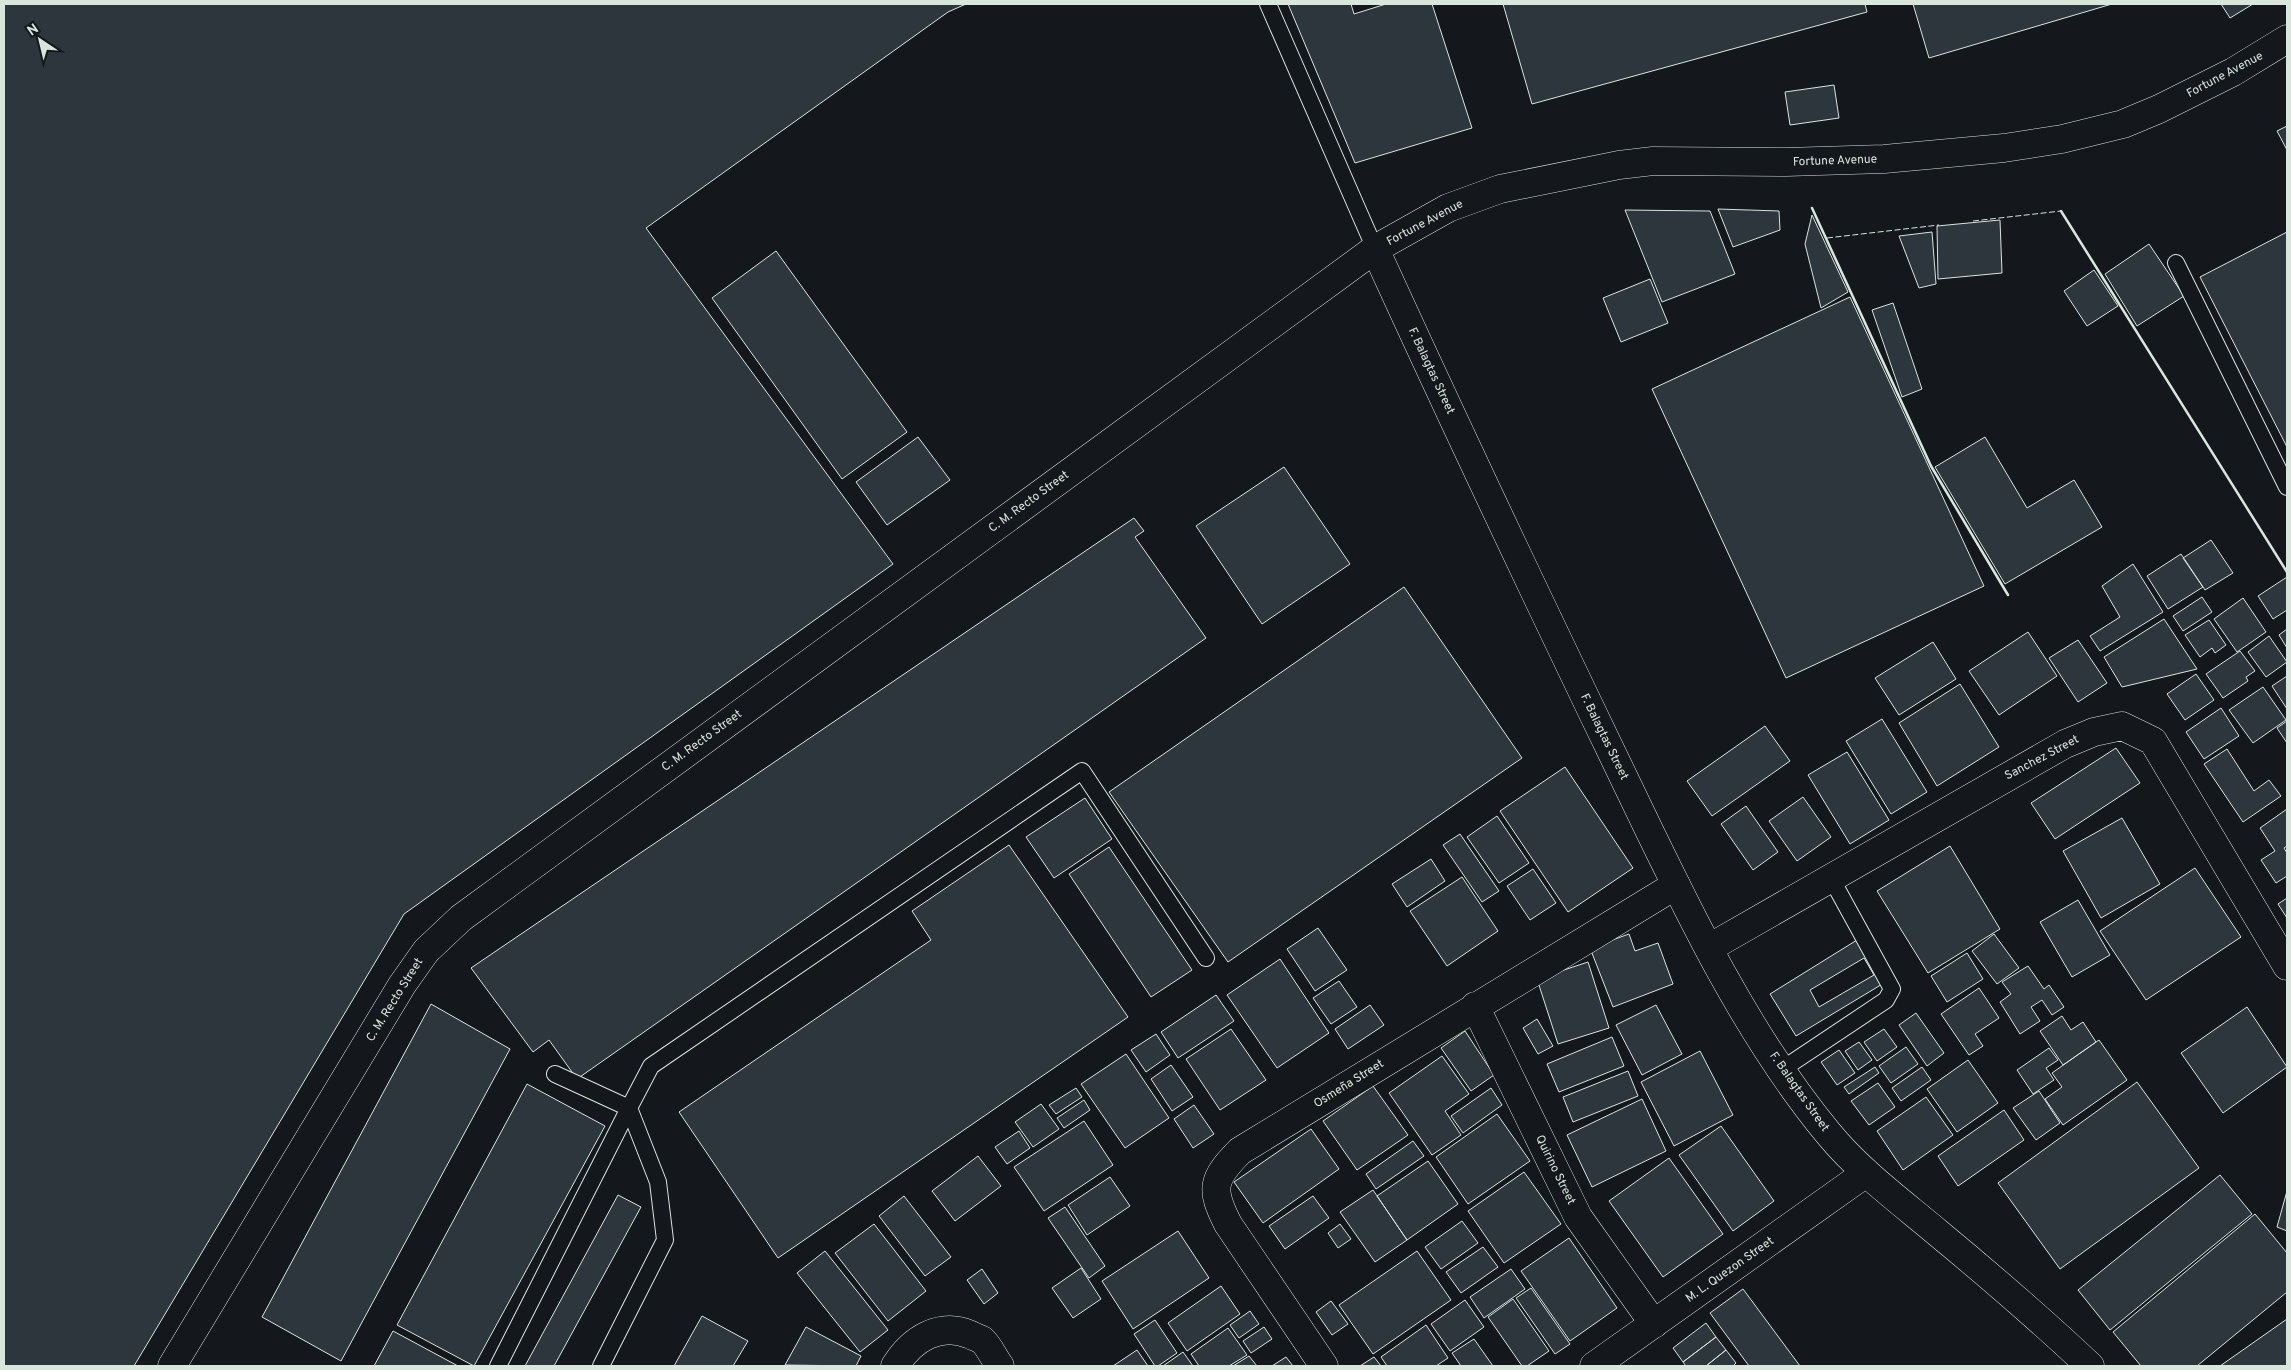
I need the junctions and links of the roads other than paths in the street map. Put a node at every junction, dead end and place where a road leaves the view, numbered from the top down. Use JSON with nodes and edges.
{"nodes":[{"id":1,"x":1268,"y":4,"type":"edge"},
{"id":2,"x":2287,"y":39,"type":"edge"},
{"id":3,"x":1375,"y":249,"type":"junction"},
{"id":4,"x":2176,"y":263,"type":"dead end"},
{"id":5,"x":2287,"y":487,"type":"edge"},
{"id":6,"x":1831,"y":878,"type":"junction"},
{"id":7,"x":1676,"y":885,"type":"junction"},
{"id":8,"x":1709,"y":948,"type":"junction"},
{"id":9,"x":1206,"y":958,"type":"dead end"},
{"id":10,"x":2287,"y":966,"type":"edge"},
{"id":11,"x":1475,"y":1006,"type":"junction"},
{"id":12,"x":1782,"y":1070,"type":"junction"},
{"id":13,"x":555,"y":1074,"type":"dead end"},
{"id":14,"x":629,"y":1108,"type":"junction"},
{"id":15,"x":1866,"y":1173,"type":"junction"},
{"id":16,"x":1654,"y":1324,"type":"junction"},
{"id":17,"x":172,"y":1366,"type":"edge"},
{"id":18,"x":498,"y":1366,"type":"edge"},
{"id":19,"x":601,"y":1366,"type":"edge"},
{"id":20,"x":895,"y":1366,"type":"edge"},
{"id":21,"x":1000,"y":1366,"type":"edge"},
{"id":22,"x":1324,"y":1366,"type":"edge"},
{"id":23,"x":1594,"y":1366,"type":"edge"},
{"id":24,"x":2090,"y":1366,"type":"edge"}],
"edges":[{"from":1,"to":3,"type":"lane","name":"F. Balagtas Street"},
{"from":2,"to":3,"type":"street","name":"Fortune Avenue"},
{"from":3,"to":7,"type":"street","name":"F. Balagtas Street"},
{"from":3,"to":17,"type":"street","name":"C. M. Recto Street"},
{"from":4,"to":5,"type":"lane"},
{"from":6,"to":8,"type":"street","name":"Sanchez Street"},
{"from":6,"to":10,"type":"street","name":"Sanchez Street"},
{"from":6,"to":12,"type":"lane"},
{"from":7,"to":8,"type":"street","name":"F. Balagtas Street"},
{"from":7,"to":11,"type":"street","name":"Osmeña Street"},
{"from":8,"to":12,"type":"street","name":"F. Balagtas Street"},
{"from":9,"to":14,"type":"lane"},
{"from":11,"to":16,"type":"street","name":"Quirino Street"},
{"from":11,"to":22,"type":"street","name":"Osmeña Street"},
{"from":12,"to":15,"type":"street","name":"F. Balagtas Street"},
{"from":13,"to":14,"type":"lane"},
{"from":14,"to":18,"type":"lane"},
{"from":14,"to":19,"type":"lane"},
{"from":15,"to":16,"type":"street","name":"M. L. Quezon Street"},
{"from":15,"to":24,"type":"street","name":"F. Balagtas Street"},
{"from":16,"to":23,"type":"street","name":"M. L. Quezon Street"},
{"from":20,"to":21,"type":"street"}]}
